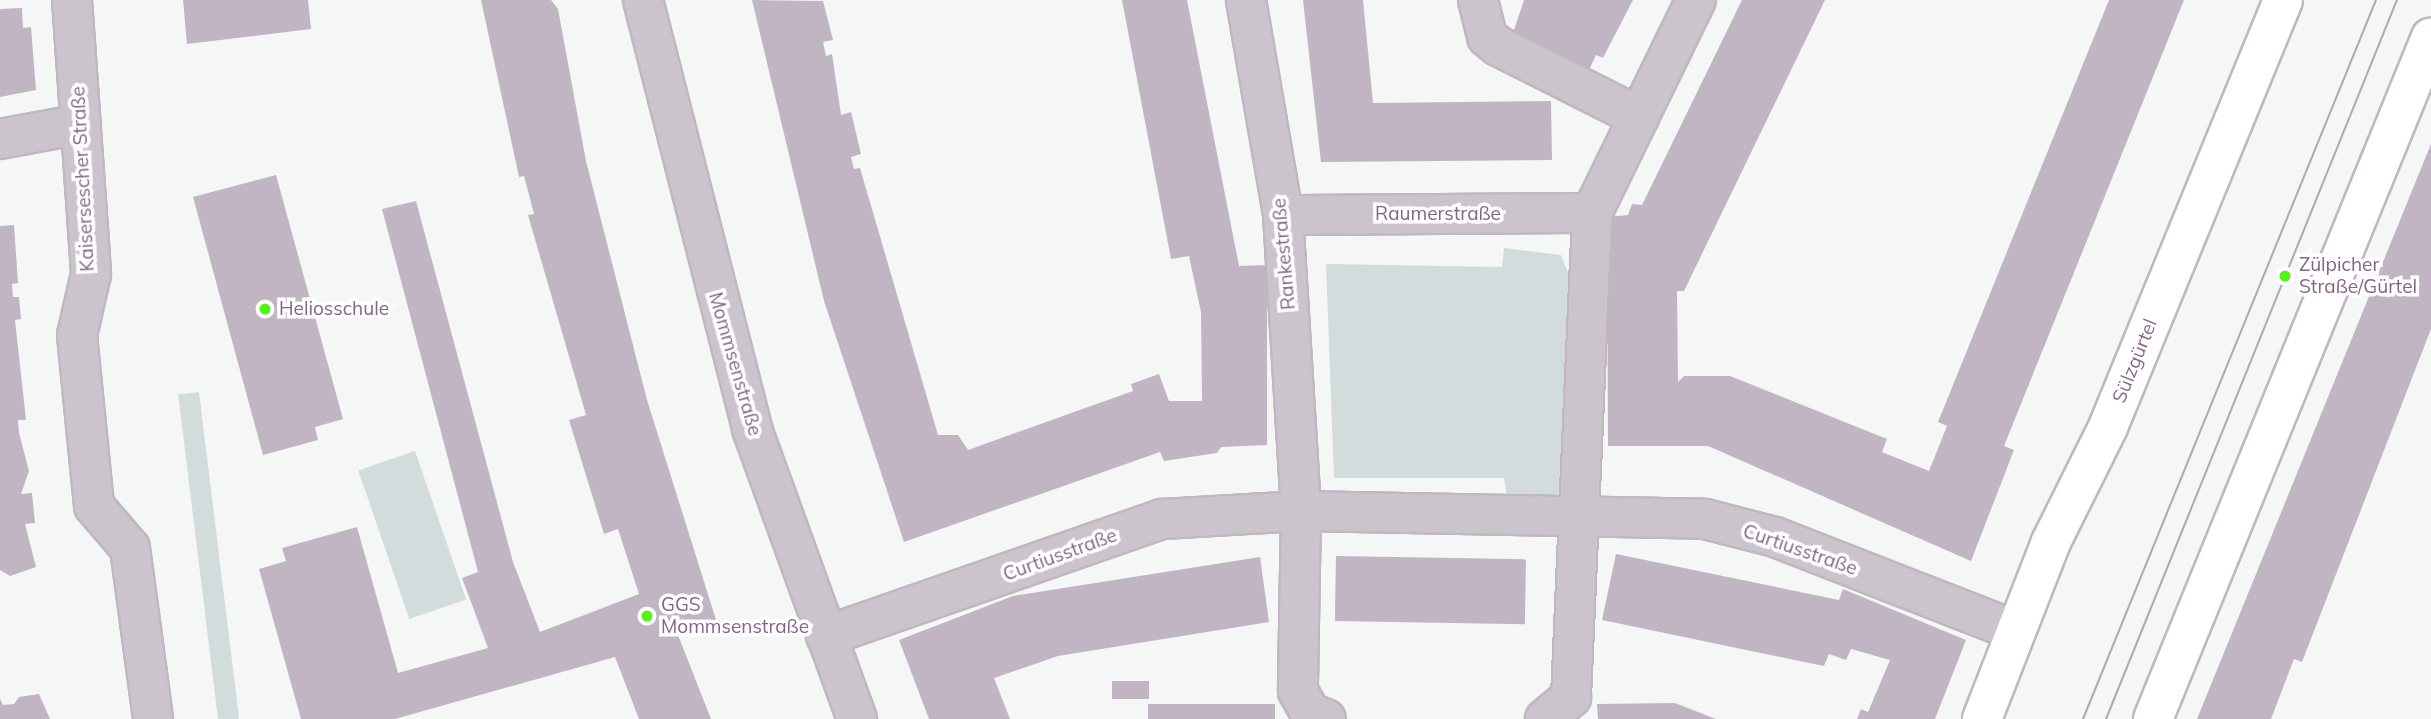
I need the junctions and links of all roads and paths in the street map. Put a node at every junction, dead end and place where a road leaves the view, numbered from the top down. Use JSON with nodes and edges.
{"nodes":[{"id":1,"x":72,"y":0,"type":"edge"},
{"id":2,"x":643,"y":0,"type":"edge"},
{"id":3,"x":1246,"y":0,"type":"edge"},
{"id":4,"x":1478,"y":0,"type":"edge"},
{"id":5,"x":1696,"y":0,"type":"edge"},
{"id":6,"x":2283,"y":0,"type":"edge"},
{"id":7,"x":2431,"y":37,"type":"edge"},
{"id":8,"x":1639,"y":117,"type":"junction"},
{"id":9,"x":80,"y":124,"type":"junction"},
{"id":10,"x":0,"y":139,"type":"edge"},
{"id":11,"x":1592,"y":213,"type":"junction"},
{"id":12,"x":1283,"y":215,"type":"junction"},
{"id":13,"x":1301,"y":511,"type":"junction"},
{"id":14,"x":1576,"y":521,"type":"junction"},
{"id":15,"x":2014,"y":630,"type":"junction"},
{"id":16,"x":826,"y":636,"type":"junction"},
{"id":17,"x":153,"y":719,"type":"edge"},
{"id":18,"x":857,"y":719,"type":"edge"},
{"id":19,"x":1326,"y":719,"type":"edge"},
{"id":20,"x":1545,"y":719,"type":"edge"},
{"id":21,"x":1982,"y":719,"type":"edge"},
{"id":22,"x":2153,"y":719,"type":"edge"}],
"edges":[{"from":1,"to":9,"type":"street","name":"Kaisersescher Straße"},
{"from":2,"to":16,"type":"street","name":"Mommsenstraße"},
{"from":3,"to":12,"type":"street","name":"Rankestraße"},
{"from":4,"to":8,"type":"street"},
{"from":5,"to":8,"type":"street"},
{"from":6,"to":15,"type":"main road","name":"Sülzgürtel"},
{"from":7,"to":22,"type":"main road"},
{"from":8,"to":11,"type":"street"},
{"from":9,"to":10,"type":"street"},
{"from":9,"to":17,"type":"street","name":"Kaisersescher Straße"},
{"from":11,"to":12,"type":"street","name":"Raumerstraße"},
{"from":11,"to":14,"type":"street"},
{"from":12,"to":13,"type":"street","name":"Rankestraße"},
{"from":13,"to":14,"type":"street","name":"Curtiusstraße"},
{"from":13,"to":16,"type":"street","name":"Curtiusstraße"},
{"from":13,"to":19,"type":"street"},
{"from":14,"to":15,"type":"street","name":"Curtiusstraße"},
{"from":14,"to":20,"type":"street"},
{"from":15,"to":21,"type":"main road","name":"Sülzgürtel"},
{"from":16,"to":18,"type":"street","name":"Mommsenstraße"}]}
